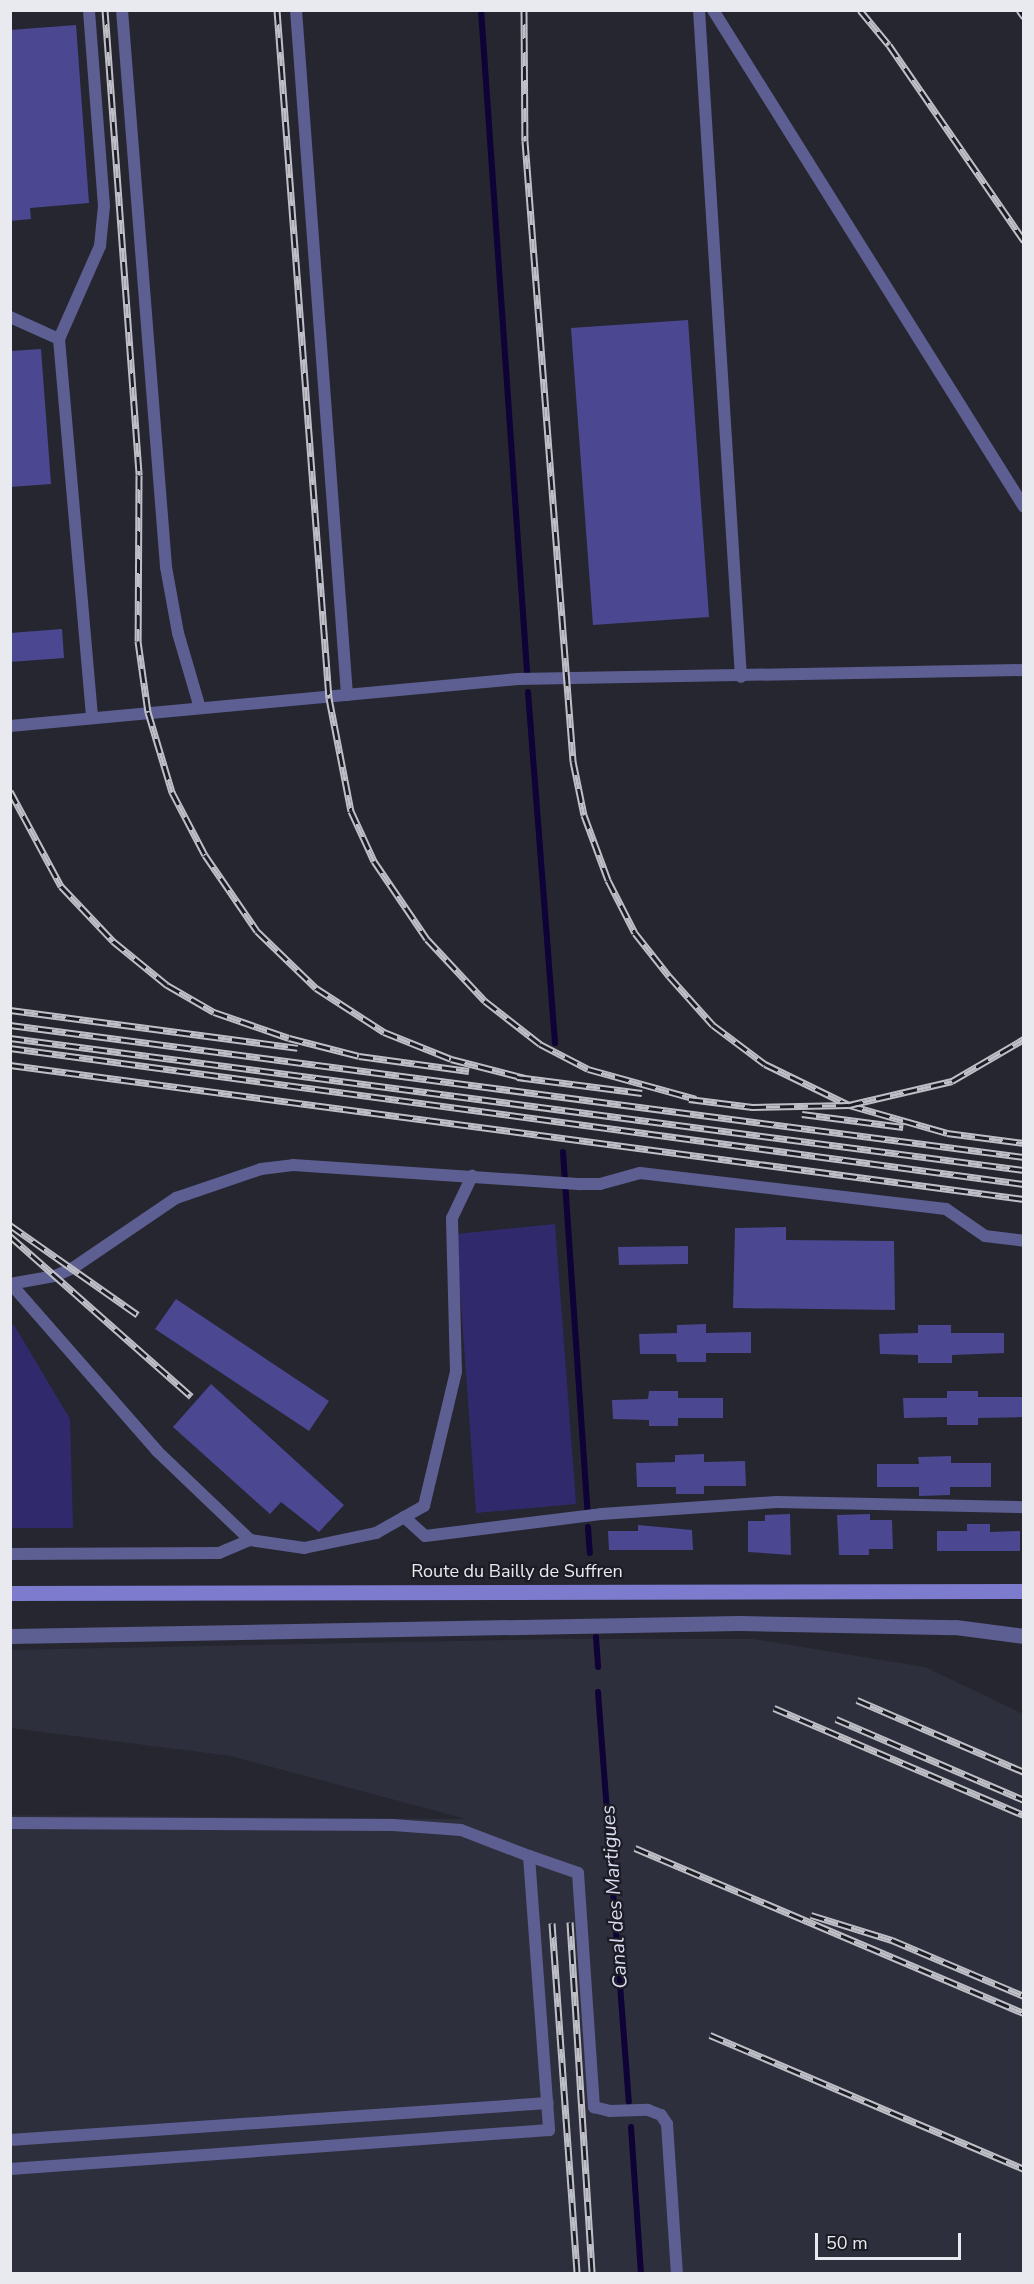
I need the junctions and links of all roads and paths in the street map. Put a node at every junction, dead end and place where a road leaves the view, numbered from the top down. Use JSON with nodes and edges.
{"nodes":[{"id":1,"x":89,"y":10,"type":"edge"},
{"id":2,"x":122,"y":10,"type":"edge"},
{"id":3,"x":296,"y":10,"type":"edge"},
{"id":4,"x":699,"y":10,"type":"edge"},
{"id":5,"x":713,"y":10,"type":"edge"},
{"id":6,"x":10,"y":317,"type":"edge"},
{"id":7,"x":59,"y":339,"type":"junction"},
{"id":8,"x":1020,"y":492,"type":"edge"},
{"id":9,"x":1023,"y":507,"type":"edge"},
{"id":10,"x":1023,"y":670,"type":"edge"},
{"id":11,"x":741,"y":677,"type":"junction"},
{"id":12,"x":347,"y":695,"type":"junction"},
{"id":13,"x":200,"y":708,"type":"junction"},
{"id":14,"x":92,"y":716,"type":"junction"},
{"id":15,"x":10,"y":726,"type":"edge"},
{"id":16,"x":472,"y":1176,"type":"junction"},
{"id":17,"x":1023,"y":1241,"type":"edge"},
{"id":18,"x":11,"y":1284,"type":"edge"},
{"id":19,"x":1023,"y":1507,"type":"edge"},
{"id":20,"x":405,"y":1517,"type":"junction"},
{"id":21,"x":250,"y":1540,"type":"junction"},
{"id":22,"x":10,"y":1554,"type":"edge"},
{"id":23,"x":1023,"y":1591,"type":"edge"},
{"id":24,"x":10,"y":1593,"type":"edge"},
{"id":25,"x":10,"y":1636,"type":"edge"},
{"id":26,"x":1023,"y":1636,"type":"edge"},
{"id":27,"x":10,"y":1823,"type":"edge"},
{"id":28,"x":529,"y":1856,"type":"junction"},
{"id":29,"x":548,"y":2103,"type":"junction"},
{"id":30,"x":10,"y":2140,"type":"edge"},
{"id":31,"x":10,"y":2169,"type":"edge"},
{"id":32,"x":677,"y":2274,"type":"edge"}],
"edges":[{"from":1,"to":7,"type":"lane"},
{"from":2,"to":13,"type":"lane"},
{"from":3,"to":12,"type":"lane"},
{"from":4,"to":11,"type":"lane"},
{"from":5,"to":8,"type":"lane"},
{"from":6,"to":7,"type":"lane"},
{"from":7,"to":14,"type":"lane"},
{"from":8,"to":9,"type":"lane"},
{"from":10,"to":11,"type":"lane"},
{"from":11,"to":12,"type":"lane"},
{"from":12,"to":13,"type":"lane"},
{"from":13,"to":14,"type":"lane"},
{"from":14,"to":15,"type":"lane"},
{"from":16,"to":17,"type":"lane"},
{"from":16,"to":18,"type":"lane"},
{"from":16,"to":20,"type":"lane"},
{"from":18,"to":21,"type":"lane"},
{"from":19,"to":20,"type":"lane"},
{"from":20,"to":21,"type":"lane"},
{"from":21,"to":22,"type":"lane"},
{"from":23,"to":24,"type":"main road","name":"Route du Bailly de Suffren"},
{"from":25,"to":26,"type":"street"},
{"from":27,"to":28,"type":"lane"},
{"from":28,"to":29,"type":"lane"},
{"from":28,"to":32,"type":"lane"},
{"from":29,"to":30,"type":"lane"},
{"from":29,"to":31,"type":"lane"}]}
